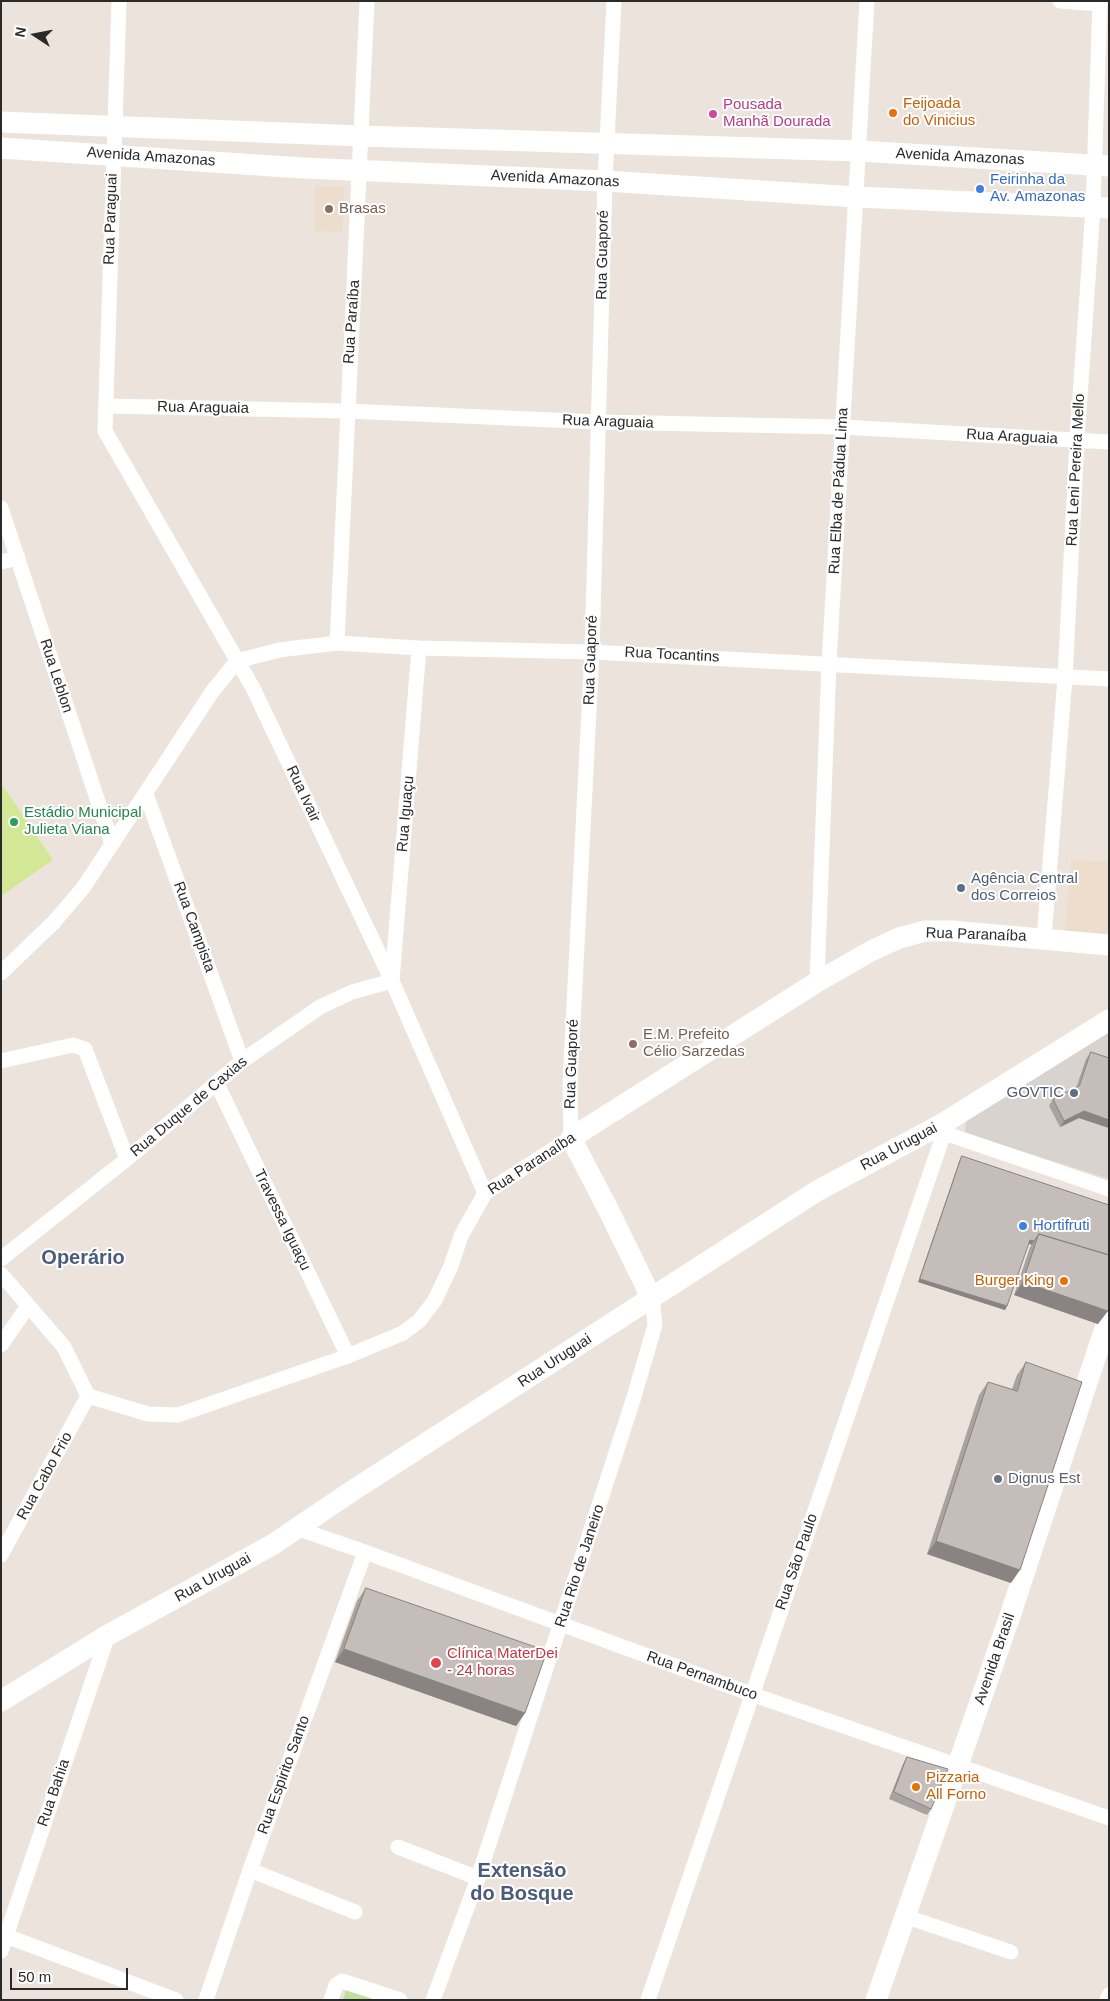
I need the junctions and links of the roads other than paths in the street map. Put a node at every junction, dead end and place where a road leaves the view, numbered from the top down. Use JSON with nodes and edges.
{"nodes":[{"id":1,"x":119,"y":1,"type":"edge"},
{"id":2,"x":367,"y":1,"type":"edge"},
{"id":3,"x":614,"y":1,"type":"edge"},
{"id":4,"x":867,"y":1,"type":"edge"},
{"id":5,"x":1060,"y":1,"type":"edge"},
{"id":6,"x":1100,"y":2,"type":"edge"},
{"id":7,"x":1,"y":122,"type":"edge"},
{"id":8,"x":114,"y":125,"type":"junction"},
{"id":9,"x":362,"y":136,"type":"junction"},
{"id":10,"x":606,"y":144,"type":"junction"},
{"id":11,"x":1,"y":148,"type":"edge"},
{"id":12,"x":859,"y":151,"type":"junction"},
{"id":13,"x":113,"y":155,"type":"junction"},
{"id":14,"x":1101,"y":165,"type":"edge"},
{"id":15,"x":361,"y":169,"type":"junction"},
{"id":16,"x":605,"y":181,"type":"junction"},
{"id":17,"x":856,"y":197,"type":"junction"},
{"id":18,"x":1101,"y":207,"type":"edge"},
{"id":19,"x":106,"y":406,"type":"junction"},
{"id":20,"x":347,"y":411,"type":"junction"},
{"id":21,"x":599,"y":422,"type":"junction"},
{"id":22,"x":842,"y":427,"type":"junction"},
{"id":23,"x":1077,"y":441,"type":"junction"},
{"id":24,"x":1109,"y":442,"type":"edge"},
{"id":25,"x":1,"y":508,"type":"edge"},
{"id":26,"x":18,"y":558,"type":"junction"},
{"id":27,"x":1,"y":562,"type":"edge"},
{"id":28,"x":337,"y":643,"type":"junction"},
{"id":29,"x":420,"y":648,"type":"junction"},
{"id":30,"x":592,"y":652,"type":"junction"},
{"id":31,"x":237,"y":661,"type":"junction"},
{"id":32,"x":829,"y":663,"type":"junction"},
{"id":33,"x":1065,"y":678,"type":"junction"},
{"id":34,"x":1109,"y":678,"type":"edge"},
{"id":35,"x":146,"y":794,"type":"junction"},
{"id":36,"x":112,"y":844,"type":"junction"},
{"id":37,"x":1044,"y":938,"type":"junction"},
{"id":38,"x":1109,"y":945,"type":"edge"},
{"id":39,"x":1,"y":974,"type":"edge"},
{"id":40,"x":392,"y":980,"type":"junction"},
{"id":41,"x":817,"y":982,"type":"junction"},
{"id":42,"x":1109,"y":1020,"type":"edge"},
{"id":43,"x":1,"y":1061,"type":"edge"},
{"id":44,"x":242,"y":1061,"type":"junction"},
{"id":45,"x":217,"y":1084,"type":"junction"},
{"id":46,"x":943,"y":1128,"type":"junction"},
{"id":47,"x":570,"y":1138,"type":"junction"},
{"id":48,"x":127,"y":1159,"type":"junction"},
{"id":49,"x":1109,"y":1189,"type":"edge"},
{"id":50,"x":485,"y":1193,"type":"junction"},
{"id":51,"x":1,"y":1258,"type":"edge"},
{"id":52,"x":1,"y":1274,"type":"edge"},
{"id":53,"x":652,"y":1299,"type":"junction"},
{"id":54,"x":28,"y":1306,"type":"junction"},
{"id":55,"x":1109,"y":1316,"type":"edge"},
{"id":56,"x":1,"y":1345,"type":"edge"},
{"id":57,"x":348,"y":1356,"type":"junction"},
{"id":58,"x":88,"y":1396,"type":"junction"},
{"id":59,"x":296,"y":1528,"type":"junction"},
{"id":60,"x":365,"y":1552,"type":"junction"},
{"id":61,"x":1,"y":1555,"type":"edge"},
{"id":62,"x":561,"y":1624,"type":"junction"},
{"id":63,"x":108,"y":1635,"type":"junction"},
{"id":64,"x":751,"y":1694,"type":"junction"},
{"id":65,"x":1,"y":1702,"type":"edge"},
{"id":66,"x":958,"y":1765,"type":"junction"},
{"id":67,"x":1109,"y":1818,"type":"edge"},
{"id":68,"x":398,"y":1847,"type":"dead end"},
{"id":69,"x":250,"y":1870,"type":"junction"},
{"id":70,"x":478,"y":1878,"type":"junction"},
{"id":71,"x":355,"y":1912,"type":"dead end"},
{"id":72,"x":904,"y":1916,"type":"junction"},
{"id":73,"x":4,"y":1934,"type":"edge"},
{"id":74,"x":1,"y":1951,"type":"edge"},
{"id":75,"x":1011,"y":1952,"type":"dead end"},
{"id":76,"x":1109,"y":1996,"type":"edge"},
{"id":77,"x":176,"y":2000,"type":"edge"},
{"id":78,"x":206,"y":2000,"type":"edge"},
{"id":79,"x":331,"y":2000,"type":"edge"},
{"id":80,"x":400,"y":2000,"type":"edge"},
{"id":81,"x":433,"y":2000,"type":"edge"},
{"id":82,"x":648,"y":2000,"type":"edge"},
{"id":83,"x":876,"y":2000,"type":"edge"},
{"id":84,"x":1107,"y":2000,"type":"edge"}],
"edges":[{"from":1,"to":8,"type":"street","name":"Rua Paraguai"},
{"from":2,"to":9,"type":"street","name":"Rua Paraíba"},
{"from":3,"to":10,"type":"street","name":"Rua Guaporé"},
{"from":4,"to":12,"type":"street","name":"Rua Elba de Pádua Lima"},
{"from":5,"to":6,"type":"street"},
{"from":6,"to":14,"type":"street","name":"Rua Leni Pereira Mello"},
{"from":7,"to":8,"type":"street","name":"Avenida Amazonas"},
{"from":8,"to":9,"type":"street","name":"Avenida Amazonas"},
{"from":8,"to":13,"type":"street","name":"Rua Paraguai"},
{"from":9,"to":10,"type":"street","name":"Avenida Amazonas"},
{"from":9,"to":15,"type":"street","name":"Rua Paraíba"},
{"from":10,"to":12,"type":"street","name":"Avenida Amazonas"},
{"from":10,"to":16,"type":"street","name":"Rua Guaporé"},
{"from":11,"to":13,"type":"street","name":"Avenida Amazonas"},
{"from":12,"to":14,"type":"street","name":"Avenida Amazonas"},
{"from":12,"to":17,"type":"street","name":"Rua Elba de Pádua Lima"},
{"from":13,"to":15,"type":"street","name":"Avenida Amazonas"},
{"from":13,"to":19,"type":"street","name":"Rua Paraguai"},
{"from":14,"to":18,"type":"street","name":"Rua Leni Pereira Mello"},
{"from":15,"to":16,"type":"street","name":"Avenida Amazonas"},
{"from":15,"to":20,"type":"street","name":"Rua Paraíba"},
{"from":16,"to":17,"type":"street","name":"Avenida Amazonas"},
{"from":16,"to":21,"type":"street","name":"Rua Guaporé"},
{"from":17,"to":18,"type":"street","name":"Avenida Amazonas"},
{"from":17,"to":22,"type":"street","name":"Rua Elba de Pádua Lima"},
{"from":18,"to":23,"type":"street","name":"Rua Leni Pereira Mello"},
{"from":19,"to":20,"type":"street","name":"Rua Araguaia"},
{"from":19,"to":31,"type":"street","name":"Rua Ivair"},
{"from":20,"to":21,"type":"street","name":"Rua Araguaia"},
{"from":20,"to":28,"type":"street","name":"Rua Paraíba"},
{"from":21,"to":22,"type":"street","name":"Rua Araguaia"},
{"from":21,"to":30,"type":"street","name":"Rua Guaporé"},
{"from":22,"to":23,"type":"street","name":"Rua Araguaia"},
{"from":22,"to":32,"type":"street","name":"Rua Elba de Pádua Lima"},
{"from":23,"to":24,"type":"street","name":"Rua Araguaia"},
{"from":23,"to":33,"type":"street","name":"Rua Leni Pereira Mello"},
{"from":25,"to":26,"type":"street","name":"Rua Leblon"},
{"from":26,"to":27,"type":"street"},
{"from":26,"to":36,"type":"street","name":"Rua Leblon"},
{"from":28,"to":29,"type":"street","name":"Rua Tocantins"},
{"from":28,"to":31,"type":"street","name":"Rua Tocantins"},
{"from":29,"to":30,"type":"street","name":"Rua Tocantins"},
{"from":29,"to":40,"type":"street","name":"Rua Iguaçu"},
{"from":30,"to":32,"type":"street","name":"Rua Tocantins"},
{"from":30,"to":47,"type":"street","name":"Rua Guaporé"},
{"from":31,"to":35,"type":"street"},
{"from":31,"to":40,"type":"street","name":"Rua Ivair"},
{"from":32,"to":33,"type":"street","name":"Rua Tocantins"},
{"from":32,"to":41,"type":"street","name":"Rua Elba de Pádua Lima"},
{"from":33,"to":34,"type":"street","name":"Rua Tocantins"},
{"from":33,"to":37,"type":"street","name":"Rua Leni Pereira Mello"},
{"from":35,"to":36,"type":"street"},
{"from":35,"to":44,"type":"street","name":"Rua Campista"},
{"from":36,"to":39,"type":"street"},
{"from":37,"to":38,"type":"street","name":"Rua Paranaíba"},
{"from":37,"to":41,"type":"street","name":"Rua Paranaíba"},
{"from":40,"to":44,"type":"street","name":"Rua Duque de Caxias"},
{"from":40,"to":50,"type":"street","name":"Rua Ivair"},
{"from":41,"to":47,"type":"street","name":"Rua Paranaíba"},
{"from":42,"to":46,"type":"street","name":"Rua Uruguai"},
{"from":43,"to":48,"type":"street"},
{"from":44,"to":45,"type":"street","name":"Rua Duque de Caxias"},
{"from":45,"to":48,"type":"street","name":"Rua Duque de Caxias"},
{"from":45,"to":57,"type":"street","name":"Travessa Iguaçu"},
{"from":46,"to":49,"type":"street"},
{"from":46,"to":53,"type":"street","name":"Rua Uruguai"},
{"from":46,"to":64,"type":"street","name":"Rua São Paulo"},
{"from":47,"to":50,"type":"street","name":"Rua Paranaíba"},
{"from":47,"to":53,"type":"street","name":"Rua Guaporé"},
{"from":48,"to":51,"type":"street","name":"Rua Duque de Caxias"},
{"from":50,"to":57,"type":"street","name":"Rua Paranaíba"},
{"from":52,"to":54,"type":"street"},
{"from":53,"to":59,"type":"street","name":"Rua Uruguai"},
{"from":53,"to":62,"type":"street","name":"Rua Rio de Janeiro"},
{"from":54,"to":56,"type":"street"},
{"from":54,"to":58,"type":"street"},
{"from":55,"to":66,"type":"street","name":"Avenida Brasil"},
{"from":57,"to":58,"type":"street","name":"Rua Paranaíba"},
{"from":58,"to":61,"type":"street","name":"Rua Cabo Frio"},
{"from":59,"to":60,"type":"street","name":"Rua Pernambuco"},
{"from":59,"to":63,"type":"street","name":"Rua Uruguai"},
{"from":60,"to":62,"type":"street","name":"Rua Pernambuco"},
{"from":60,"to":69,"type":"street","name":"Rua Espirito Santo"},
{"from":62,"to":64,"type":"street","name":"Rua Pernambuco"},
{"from":62,"to":70,"type":"street","name":"Rua Rio de Janeiro"},
{"from":63,"to":65,"type":"street","name":"Rua Uruguai"},
{"from":63,"to":73,"type":"street","name":"Rua Bahia"},
{"from":64,"to":66,"type":"street","name":"Rua Pernambuco"},
{"from":64,"to":82,"type":"street","name":"Rua São Paulo"},
{"from":66,"to":67,"type":"street","name":"Rua Pernambuco"},
{"from":66,"to":72,"type":"street","name":"Avenida Brasil"},
{"from":68,"to":70,"type":"street"},
{"from":69,"to":71,"type":"street"},
{"from":69,"to":78,"type":"street","name":"Rua Espirito Santo"},
{"from":70,"to":81,"type":"street","name":"Rua Rio de Janeiro"},
{"from":72,"to":75,"type":"street"},
{"from":72,"to":83,"type":"street","name":"Avenida Brasil"},
{"from":73,"to":74,"type":"street","name":"Rua Bahia"},
{"from":73,"to":77,"type":"street"},
{"from":76,"to":84,"type":"street"},
{"from":79,"to":80,"type":"street"}]}
